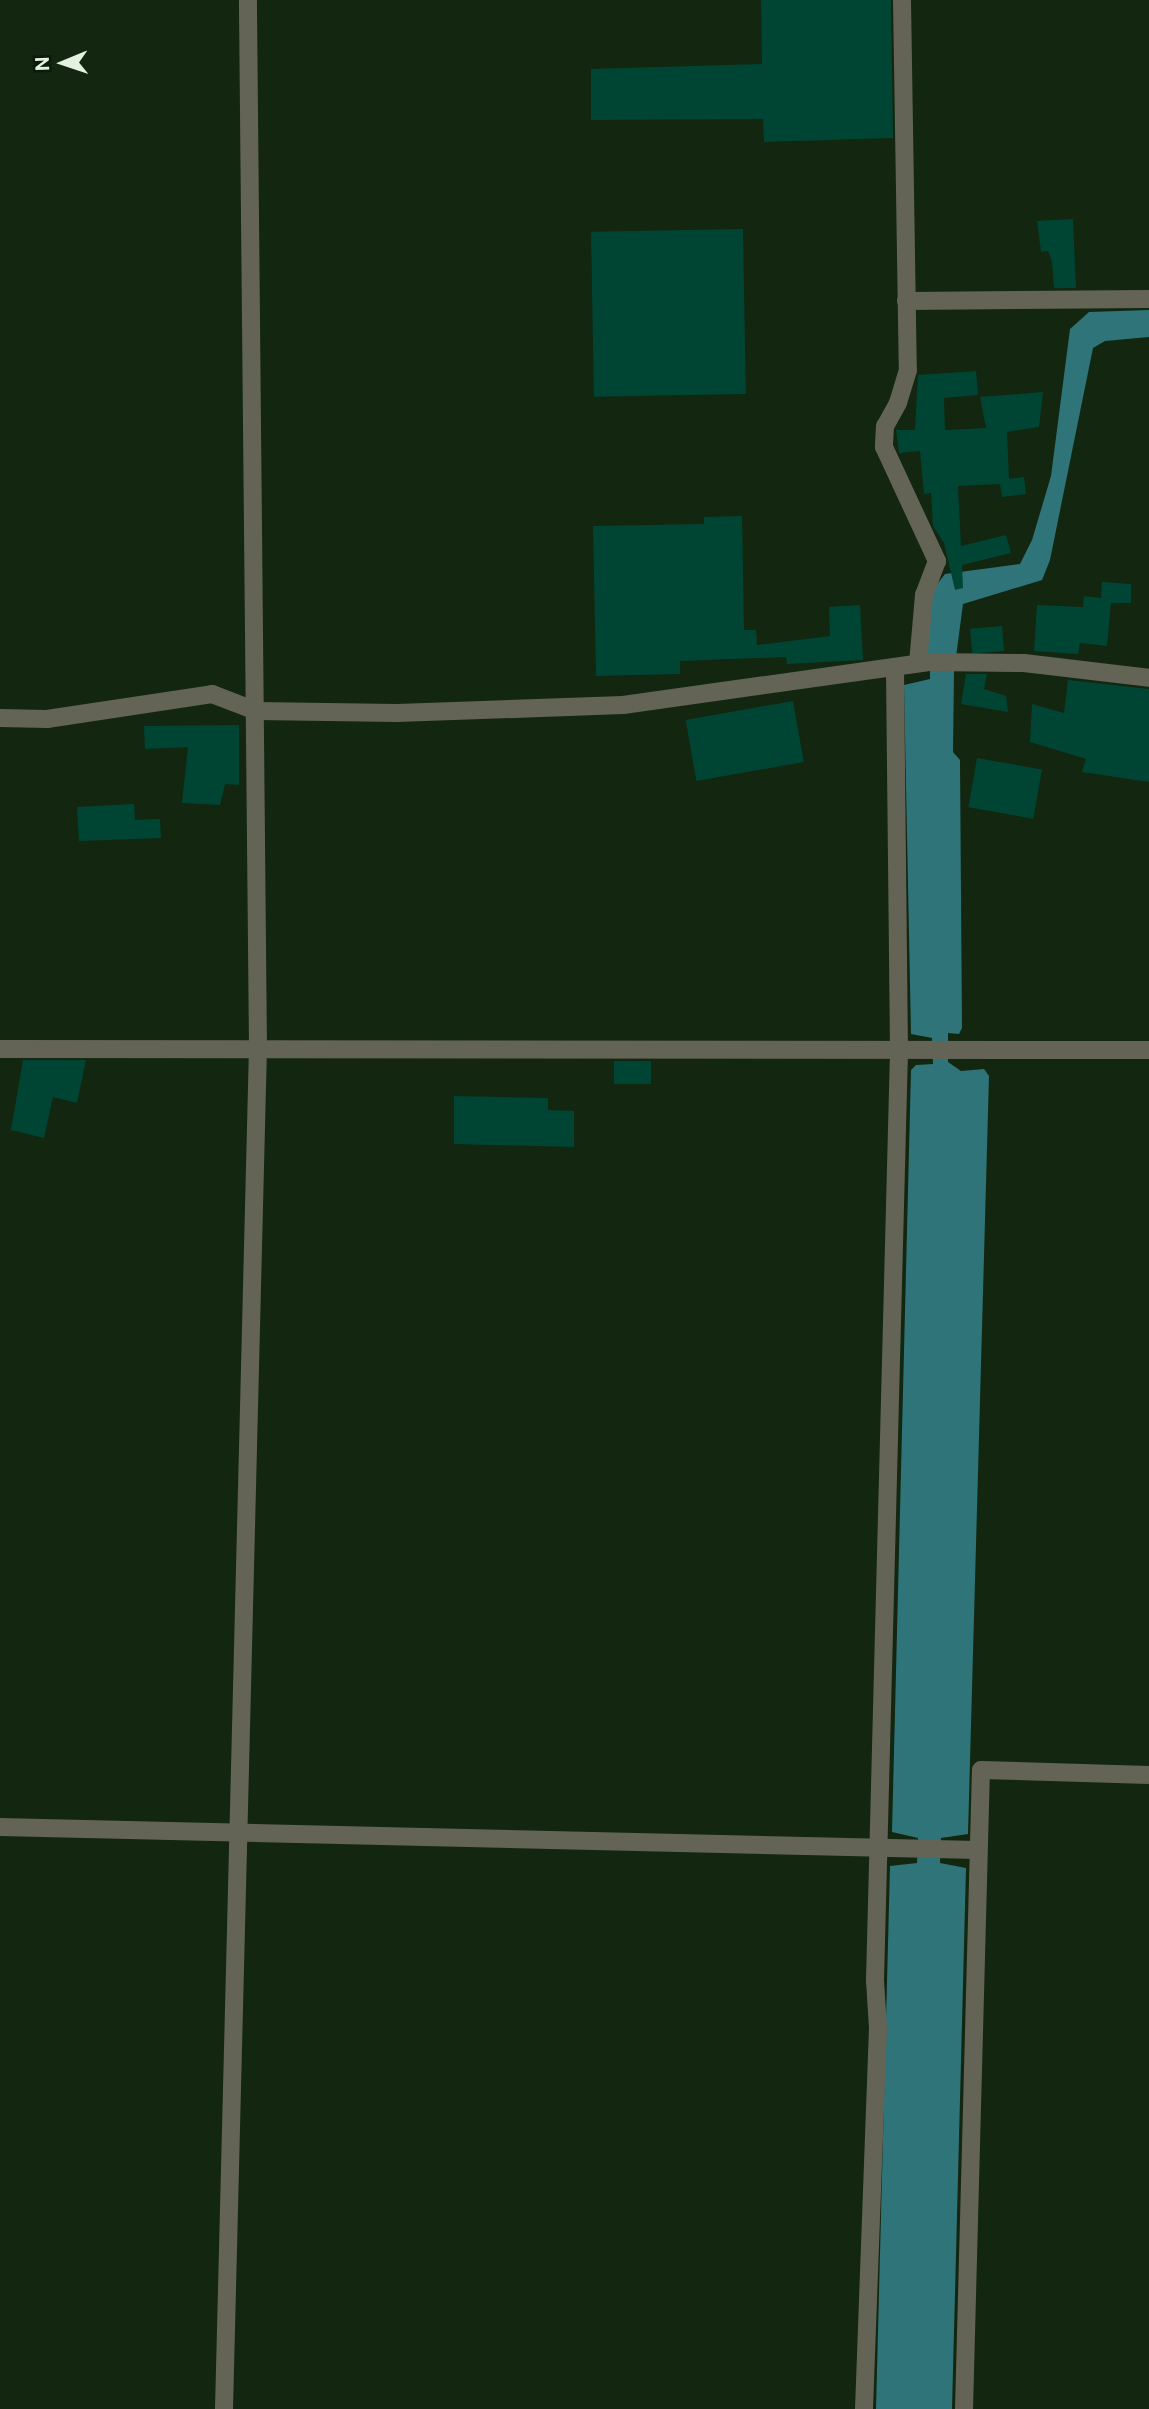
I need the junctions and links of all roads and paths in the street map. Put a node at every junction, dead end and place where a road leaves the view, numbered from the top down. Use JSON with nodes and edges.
{"nodes":[{"id":1,"x":248,"y":0,"type":"edge"},
{"id":2,"x":902,"y":0,"type":"edge"},
{"id":3,"x":1149,"y":299,"type":"edge"},
{"id":4,"x":906,"y":301,"type":"junction"},
{"id":5,"x":918,"y":663,"type":"junction"},
{"id":6,"x":895,"y":667,"type":"junction"},
{"id":7,"x":1149,"y":678,"type":"edge"},
{"id":8,"x":256,"y":711,"type":"junction"},
{"id":9,"x":0,"y":718,"type":"edge"},
{"id":10,"x":0,"y":1049,"type":"edge"},
{"id":11,"x":258,"y":1050,"type":"junction"},
{"id":12,"x":1149,"y":1050,"type":"edge"},
{"id":13,"x":906,"y":1052,"type":"junction"},
{"id":14,"x":1149,"y":1775,"type":"edge"},
{"id":15,"x":0,"y":1827,"type":"edge"},
{"id":16,"x":239,"y":1831,"type":"junction"},
{"id":17,"x":885,"y":1848,"type":"junction"},
{"id":18,"x":977,"y":1850,"type":"junction"},
{"id":19,"x":224,"y":2409,"type":"edge"},
{"id":20,"x":864,"y":2409,"type":"edge"},
{"id":21,"x":964,"y":2409,"type":"edge"}],
"edges":[{"from":1,"to":8,"type":"street"},
{"from":2,"to":4,"type":"street"},
{"from":3,"to":4,"type":"street"},
{"from":4,"to":5,"type":"street"},
{"from":5,"to":6,"type":"street"},
{"from":5,"to":7,"type":"street"},
{"from":6,"to":8,"type":"street"},
{"from":6,"to":13,"type":"street"},
{"from":8,"to":9,"type":"street"},
{"from":8,"to":11,"type":"street"},
{"from":10,"to":11,"type":"street"},
{"from":11,"to":13,"type":"street"},
{"from":11,"to":16,"type":"street"},
{"from":12,"to":13,"type":"street"},
{"from":13,"to":17,"type":"street"},
{"from":14,"to":18,"type":"street"},
{"from":15,"to":16,"type":"street"},
{"from":16,"to":17,"type":"street"},
{"from":16,"to":19,"type":"street"},
{"from":17,"to":18,"type":"street"},
{"from":17,"to":20,"type":"street"},
{"from":18,"to":21,"type":"street"}]}
